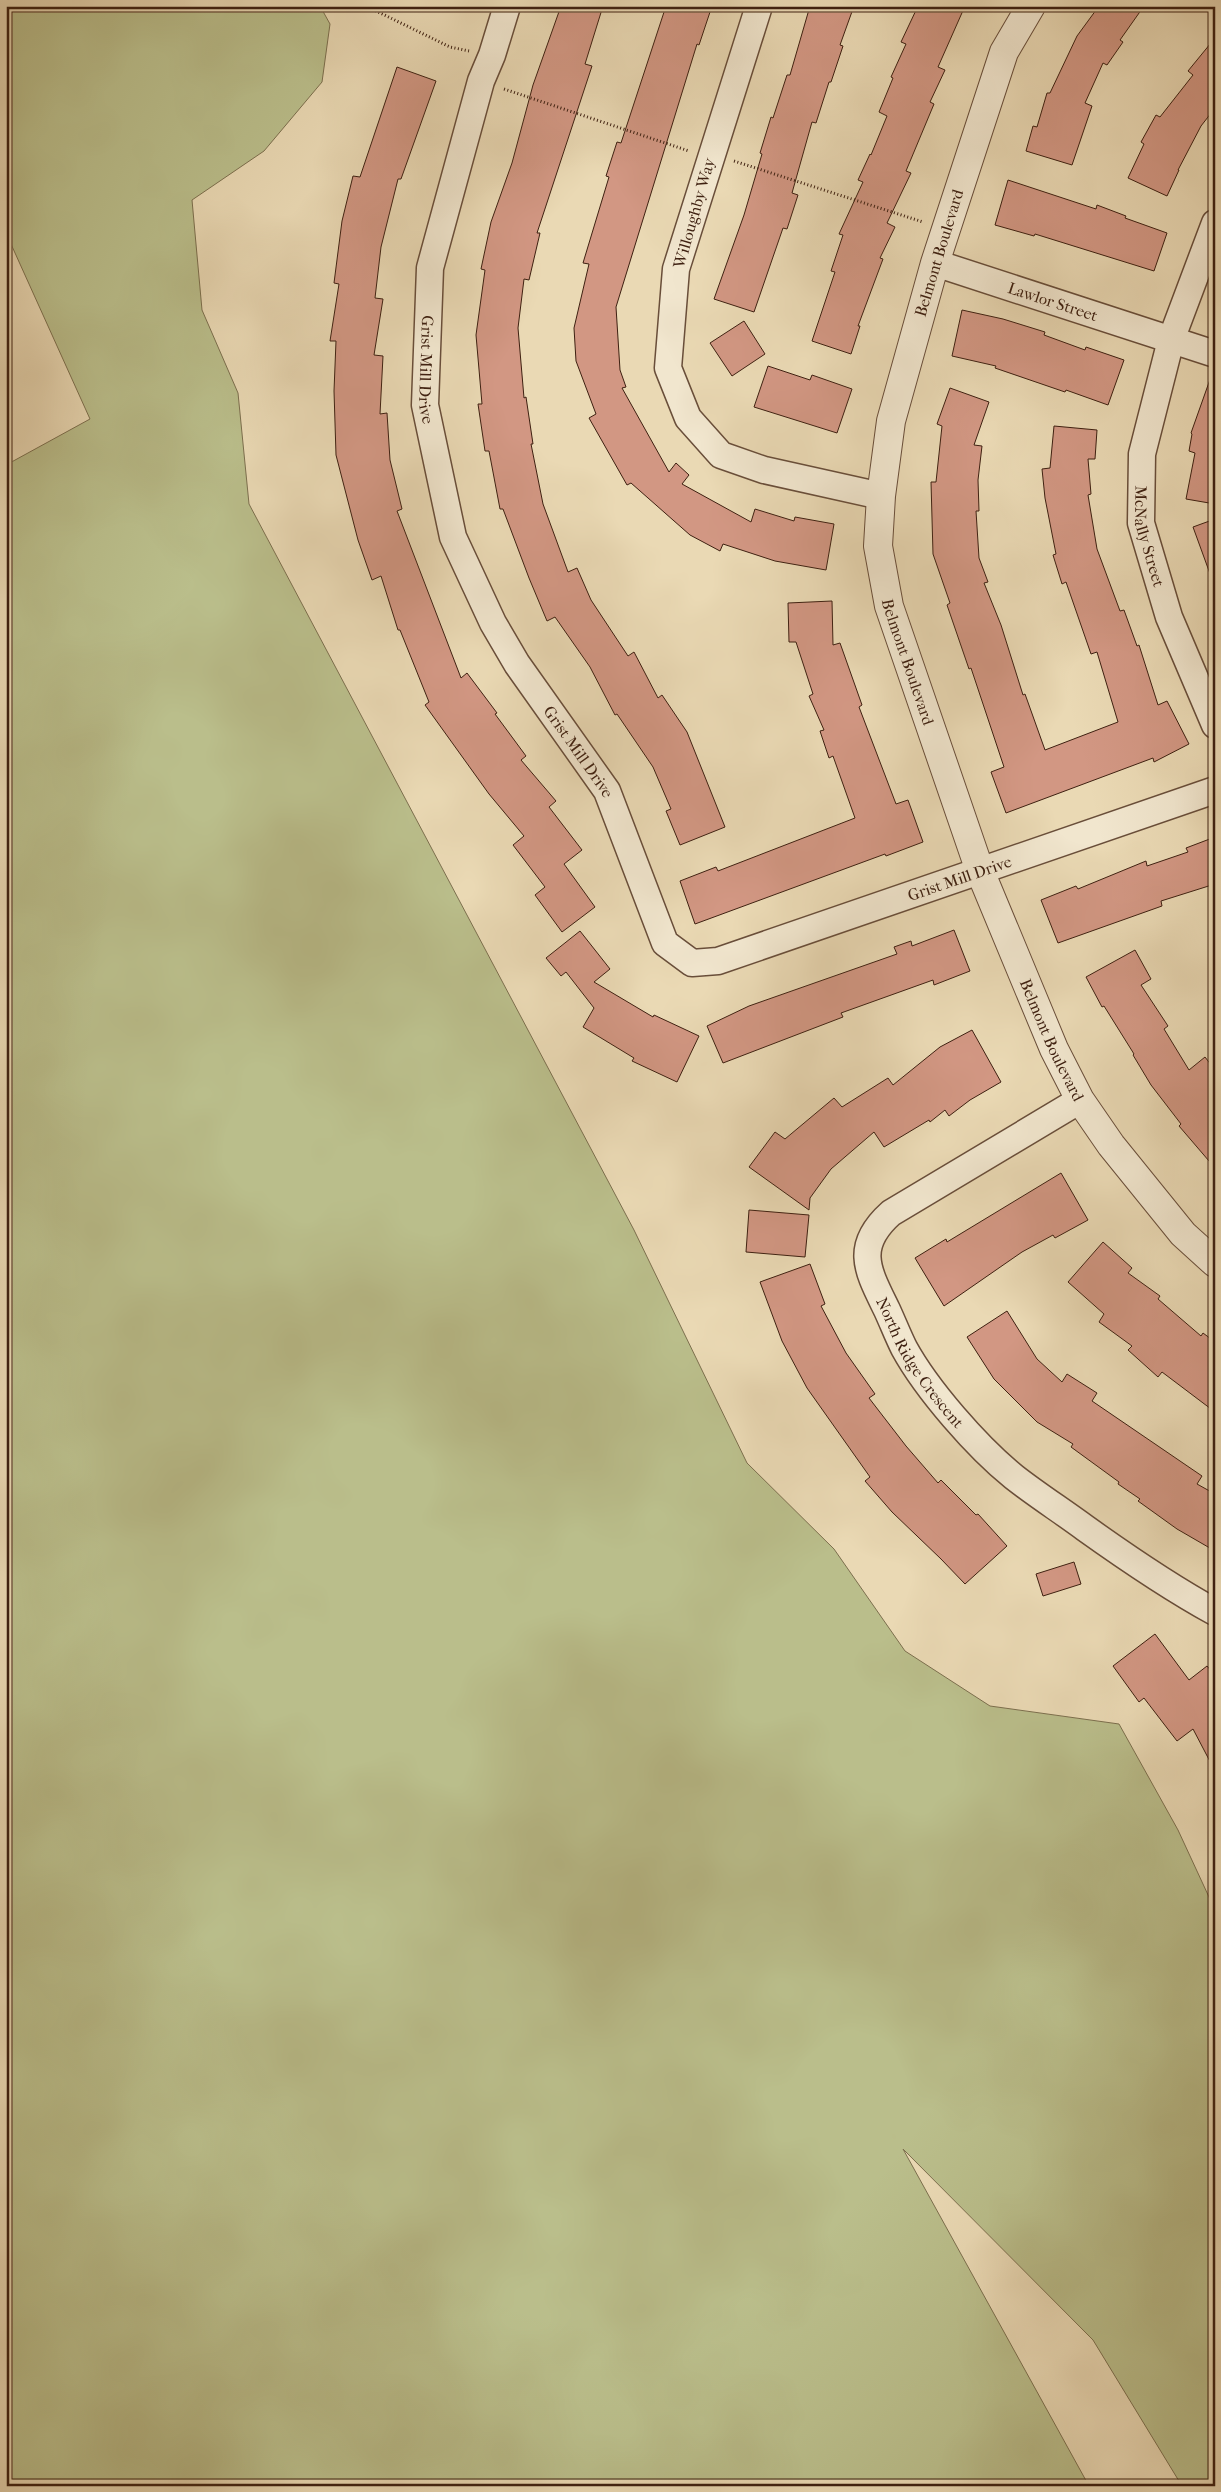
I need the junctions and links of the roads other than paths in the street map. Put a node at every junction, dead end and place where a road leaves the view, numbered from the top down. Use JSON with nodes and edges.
{"nodes":[{"id":1,"x":506,"y":6,"type":"edge"},
{"id":2,"x":759,"y":6,"type":"edge"},
{"id":3,"x":1031,"y":6,"type":"edge"},
{"id":4,"x":1215,"y":223,"type":"edge"},
{"id":5,"x":934,"y":263,"type":"junction"},
{"id":6,"x":1171,"y":340,"type":"junction"},
{"id":7,"x":1215,"y":354,"type":"edge"},
{"id":8,"x":881,"y":496,"type":"junction"},
{"id":9,"x":1215,"y":725,"type":"edge"},
{"id":10,"x":1215,"y":790,"type":"edge"},
{"id":11,"x":980,"y":871,"type":"junction"},
{"id":12,"x":1080,"y":1100,"type":"junction"},
{"id":13,"x":1215,"y":1263,"type":"edge"},
{"id":14,"x":1215,"y":1612,"type":"edge"}],
"edges":[{"from":1,"to":11,"type":"street","name":"Grist Mill Drive"},
{"from":2,"to":8,"type":"street","name":"Willoughby Way"},
{"from":3,"to":5,"type":"street","name":"Belmont Boulevard"},
{"from":4,"to":6,"type":"street"},
{"from":5,"to":6,"type":"street","name":"Lawlor Street"},
{"from":5,"to":8,"type":"street","name":"Belmont Boulevard"},
{"from":6,"to":7,"type":"street","name":"Lawlor Street"},
{"from":6,"to":9,"type":"street","name":"McNally Street"},
{"from":8,"to":11,"type":"street","name":"Belmont Boulevard"},
{"from":10,"to":11,"type":"street","name":"Grist Mill Drive"},
{"from":11,"to":12,"type":"street","name":"Belmont Boulevard"},
{"from":12,"to":13,"type":"street","name":"Belmont Boulevard"},
{"from":12,"to":14,"type":"street","name":"North Ridge Crescent"}]}
